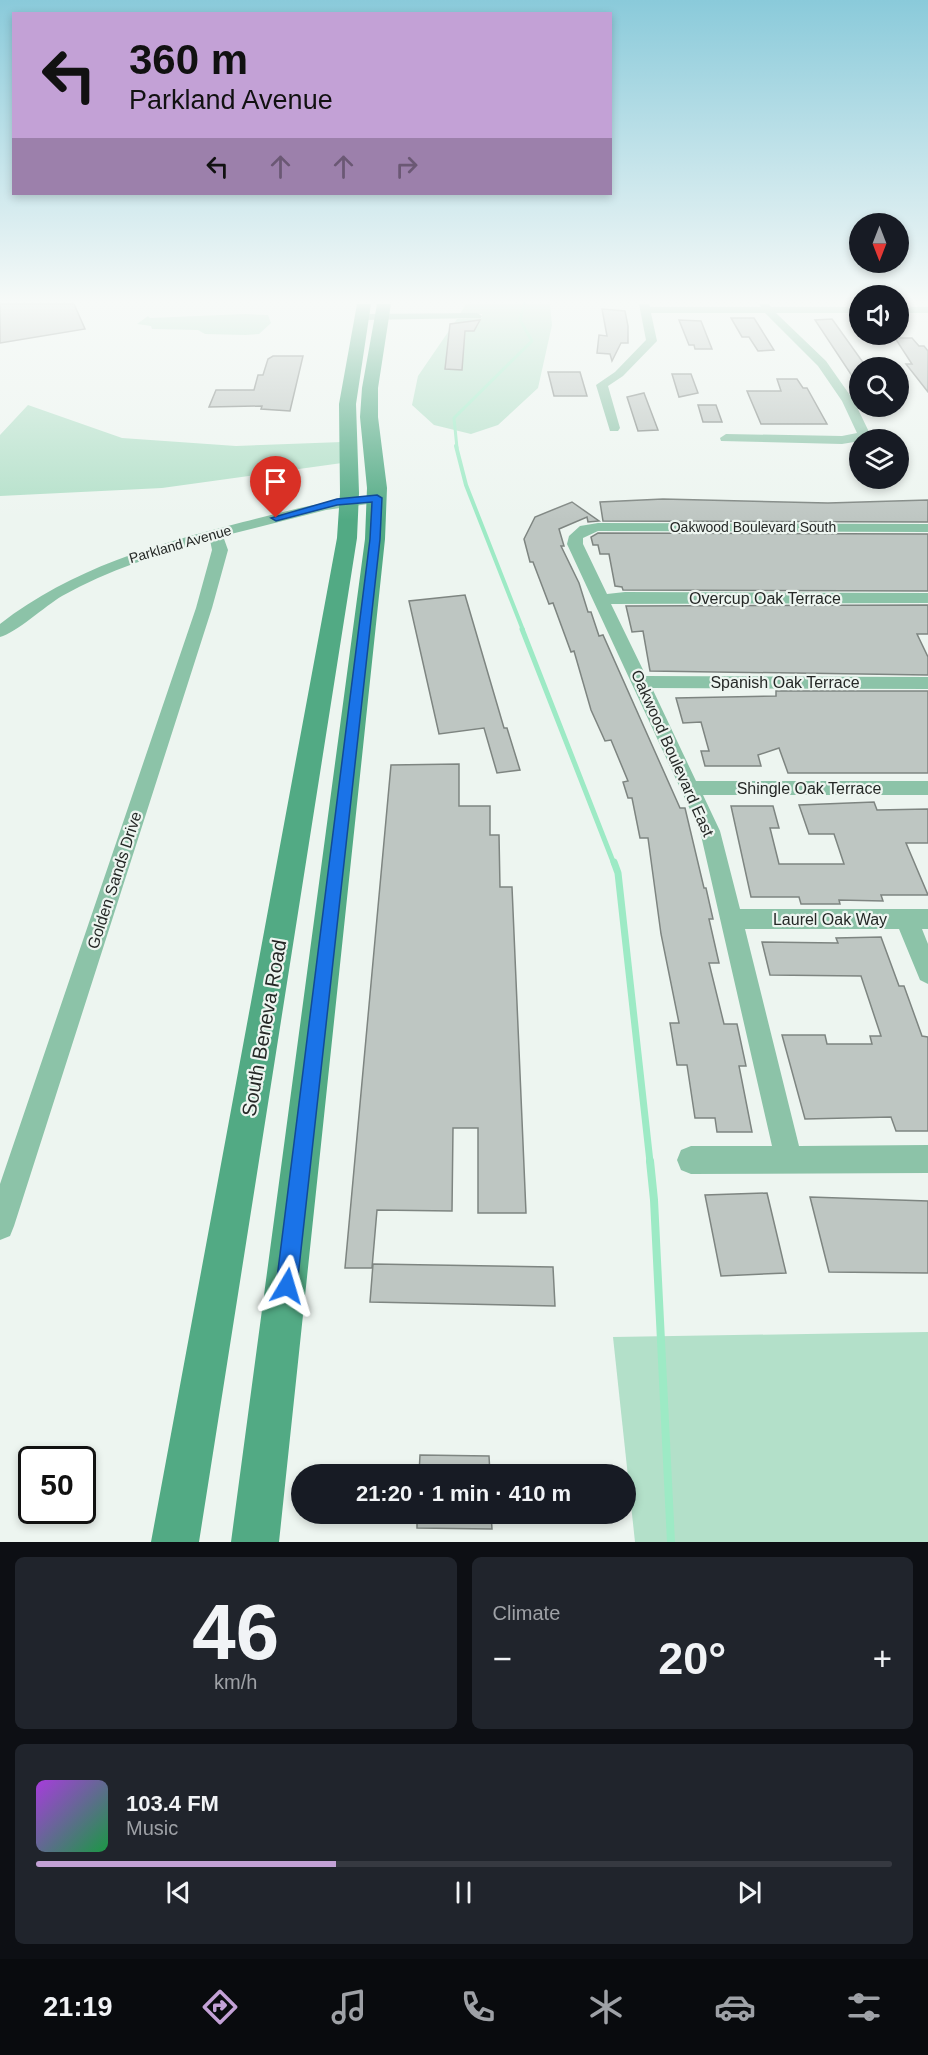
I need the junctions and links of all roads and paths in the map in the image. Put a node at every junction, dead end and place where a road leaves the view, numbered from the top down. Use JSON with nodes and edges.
{"nodes":[{"id":1,"x":350,"y":376,"type":"edge"},
{"id":2,"x":372,"y":376,"type":"edge"},
{"id":3,"x":616,"y":376,"type":"edge"},
{"id":4,"x":830,"y":376,"type":"edge"},
{"id":5,"x":614,"y":428,"type":"dead end"},
{"id":6,"x":726,"y":438,"type":"dead end"},
{"id":7,"x":364,"y":507,"type":"junction"},
{"id":8,"x":928,"y":528,"type":"edge"},
{"id":9,"x":215,"y":533,"type":"junction"},
{"id":10,"x":578,"y":533,"type":"joint"},
{"id":11,"x":928,"y":598,"type":"edge"},
{"id":12,"x":602,"y":600,"type":"junction"},
{"id":13,"x":0,"y":632,"type":"edge"},
{"id":14,"x":641,"y":682,"type":"junction"},
{"id":15,"x":928,"y":682,"type":"edge"},
{"id":16,"x":691,"y":788,"type":"junction"},
{"id":17,"x":928,"y":788,"type":"edge"},
{"id":18,"x":917,"y":919,"type":"edge"},
{"id":19,"x":732,"y":920,"type":"junction"},
{"id":20,"x":928,"y":973,"type":"edge"},
{"id":21,"x":789,"y":1159,"type":"junction"},
{"id":22,"x":928,"y":1159,"type":"edge"},
{"id":23,"x":691,"y":1160,"type":"dead end"},
{"id":24,"x":0,"y":1226,"type":"edge"},
{"id":25,"x":176,"y":1542,"type":"edge"},
{"id":26,"x":255,"y":1542,"type":"edge"}],
"edges":[{"from":1,"to":7,"type":"main road"},
{"from":2,"to":7,"type":"main road"},
{"from":3,"to":5,"type":"street"},
{"from":4,"to":6,"type":"street"},
{"from":7,"to":9,"type":"street","name":"Parkland Avenue"},
{"from":7,"to":25,"type":"main road","name":"South Beneva Road"},
{"from":7,"to":26,"type":"main road"},
{"from":8,"to":10,"type":"street","name":"Oakwood Boulevard South"},
{"from":9,"to":13,"type":"street","name":"Parkland Avenue"},
{"from":9,"to":24,"type":"street","name":"Golden Sands Drive"},
{"from":10,"to":12,"type":"street","name":"Oakwood Boulevard East"},
{"from":11,"to":12,"type":"street","name":"Overcup Oak Terrace"},
{"from":12,"to":14,"type":"street","name":"Oakwood Boulevard East"},
{"from":14,"to":15,"type":"street","name":"Spanish Oak Terrace"},
{"from":14,"to":16,"type":"street","name":"Oakwood Boulevard East"},
{"from":16,"to":17,"type":"street","name":"Shingle Oak Terrace"},
{"from":16,"to":19,"type":"street","name":"Oakwood Boulevard East"},
{"from":18,"to":19,"type":"street","name":"Laurel Oak Way"},
{"from":18,"to":20,"type":"street"},
{"from":19,"to":21,"type":"street","name":"Oakwood Boulevard East"},
{"from":21,"to":22,"type":"street"},
{"from":21,"to":23,"type":"street"}]}
